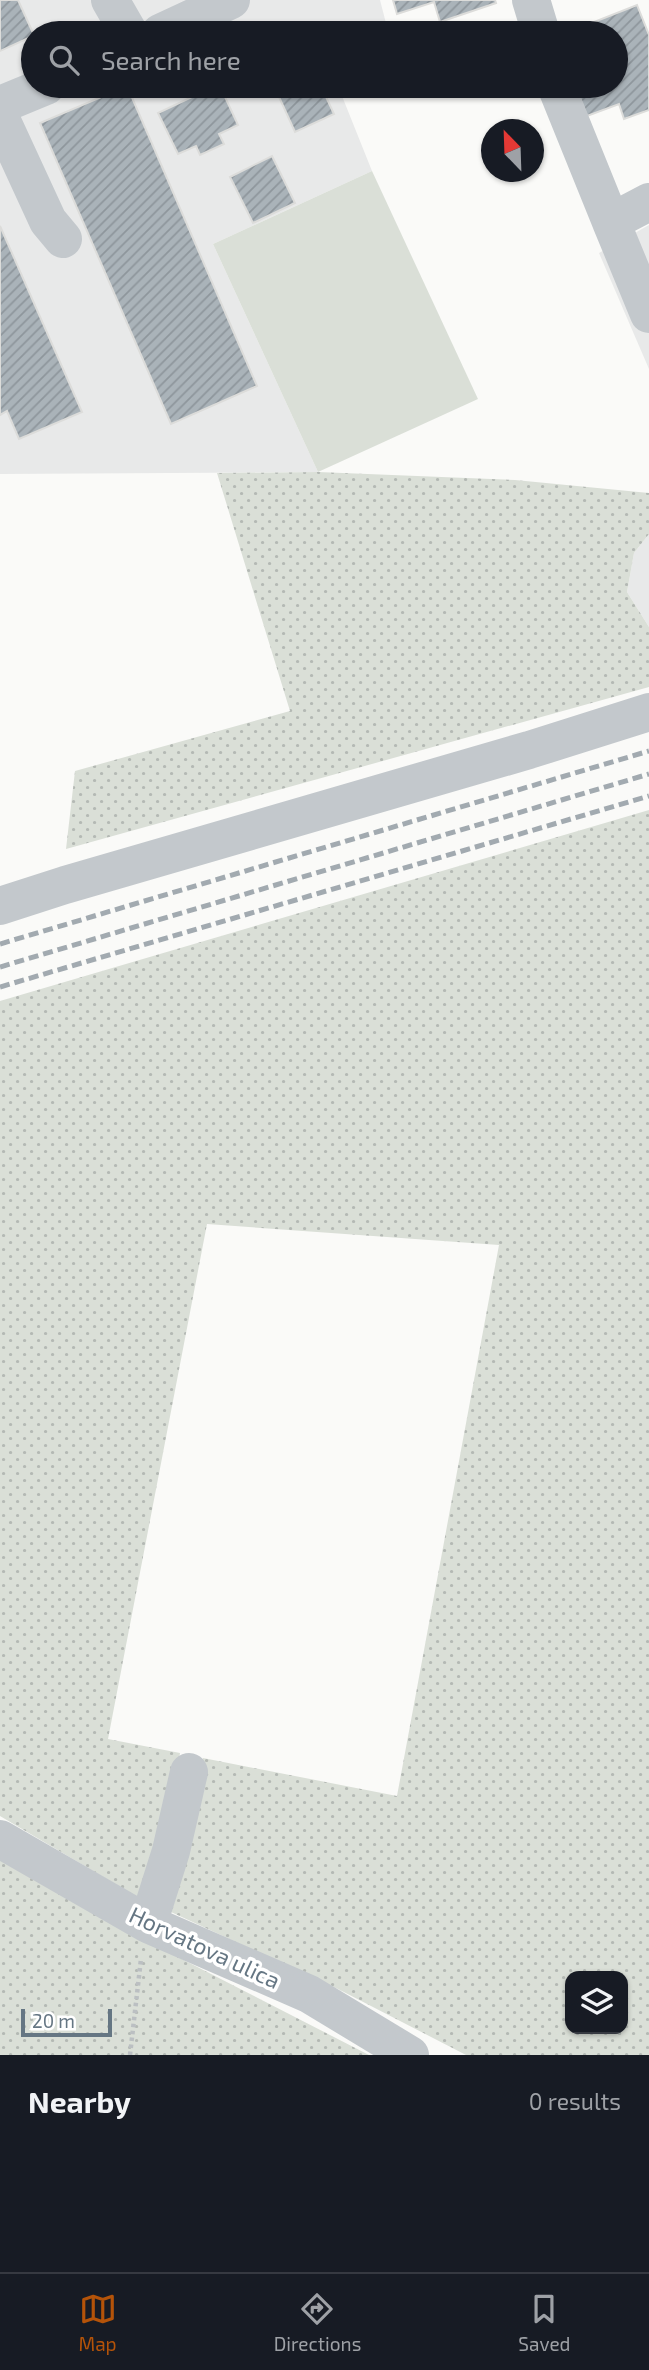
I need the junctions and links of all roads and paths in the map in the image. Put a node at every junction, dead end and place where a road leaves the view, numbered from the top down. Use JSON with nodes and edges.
{"nodes":[{"id":1,"x":110,"y":0,"type":"edge"},
{"id":2,"x":231,"y":0,"type":"edge"},
{"id":3,"x":531,"y":0,"type":"edge"},
{"id":4,"x":122,"y":21,"type":"edge"},
{"id":5,"x":186,"y":21,"type":"edge"},
{"id":6,"x":537,"y":21,"type":"edge"},
{"id":7,"x":21,"y":96,"type":"edge"},
{"id":8,"x":561,"y":98,"type":"edge"},
{"id":9,"x":0,"y":105,"type":"edge"},
{"id":10,"x":0,"y":117,"type":"edge"},
{"id":11,"x":649,"y":202,"type":"edge"},
{"id":12,"x":611,"y":222,"type":"junction"},
{"id":13,"x":63,"y":239,"type":"dead end"},
{"id":14,"x":649,"y":314,"type":"edge"},
{"id":15,"x":649,"y":712,"type":"edge"},
{"id":16,"x":0,"y":906,"type":"edge"},
{"id":17,"x":189,"y":1772,"type":"dead end"},
{"id":18,"x":0,"y":1839,"type":"edge"},
{"id":19,"x":148,"y":1924,"type":"junction"},
{"id":20,"x":130,"y":2055,"type":"edge"},
{"id":21,"x":410,"y":2055,"type":"edge"}],
"edges":[{"from":1,"to":4,"type":"street"},
{"from":2,"to":5,"type":"street"},
{"from":3,"to":6,"type":"street"},
{"from":7,"to":9,"type":"street"},
{"from":8,"to":12,"type":"street"},
{"from":10,"to":13,"type":"street"},
{"from":11,"to":12,"type":"street"},
{"from":12,"to":14,"type":"street"},
{"from":15,"to":16,"type":"street"},
{"from":17,"to":19,"type":"street"},
{"from":18,"to":19,"type":"street","name":"Horvatova ulica"},
{"from":19,"to":20,"type":"path"},
{"from":19,"to":21,"type":"street","name":"Horvatova ulica"}]}
